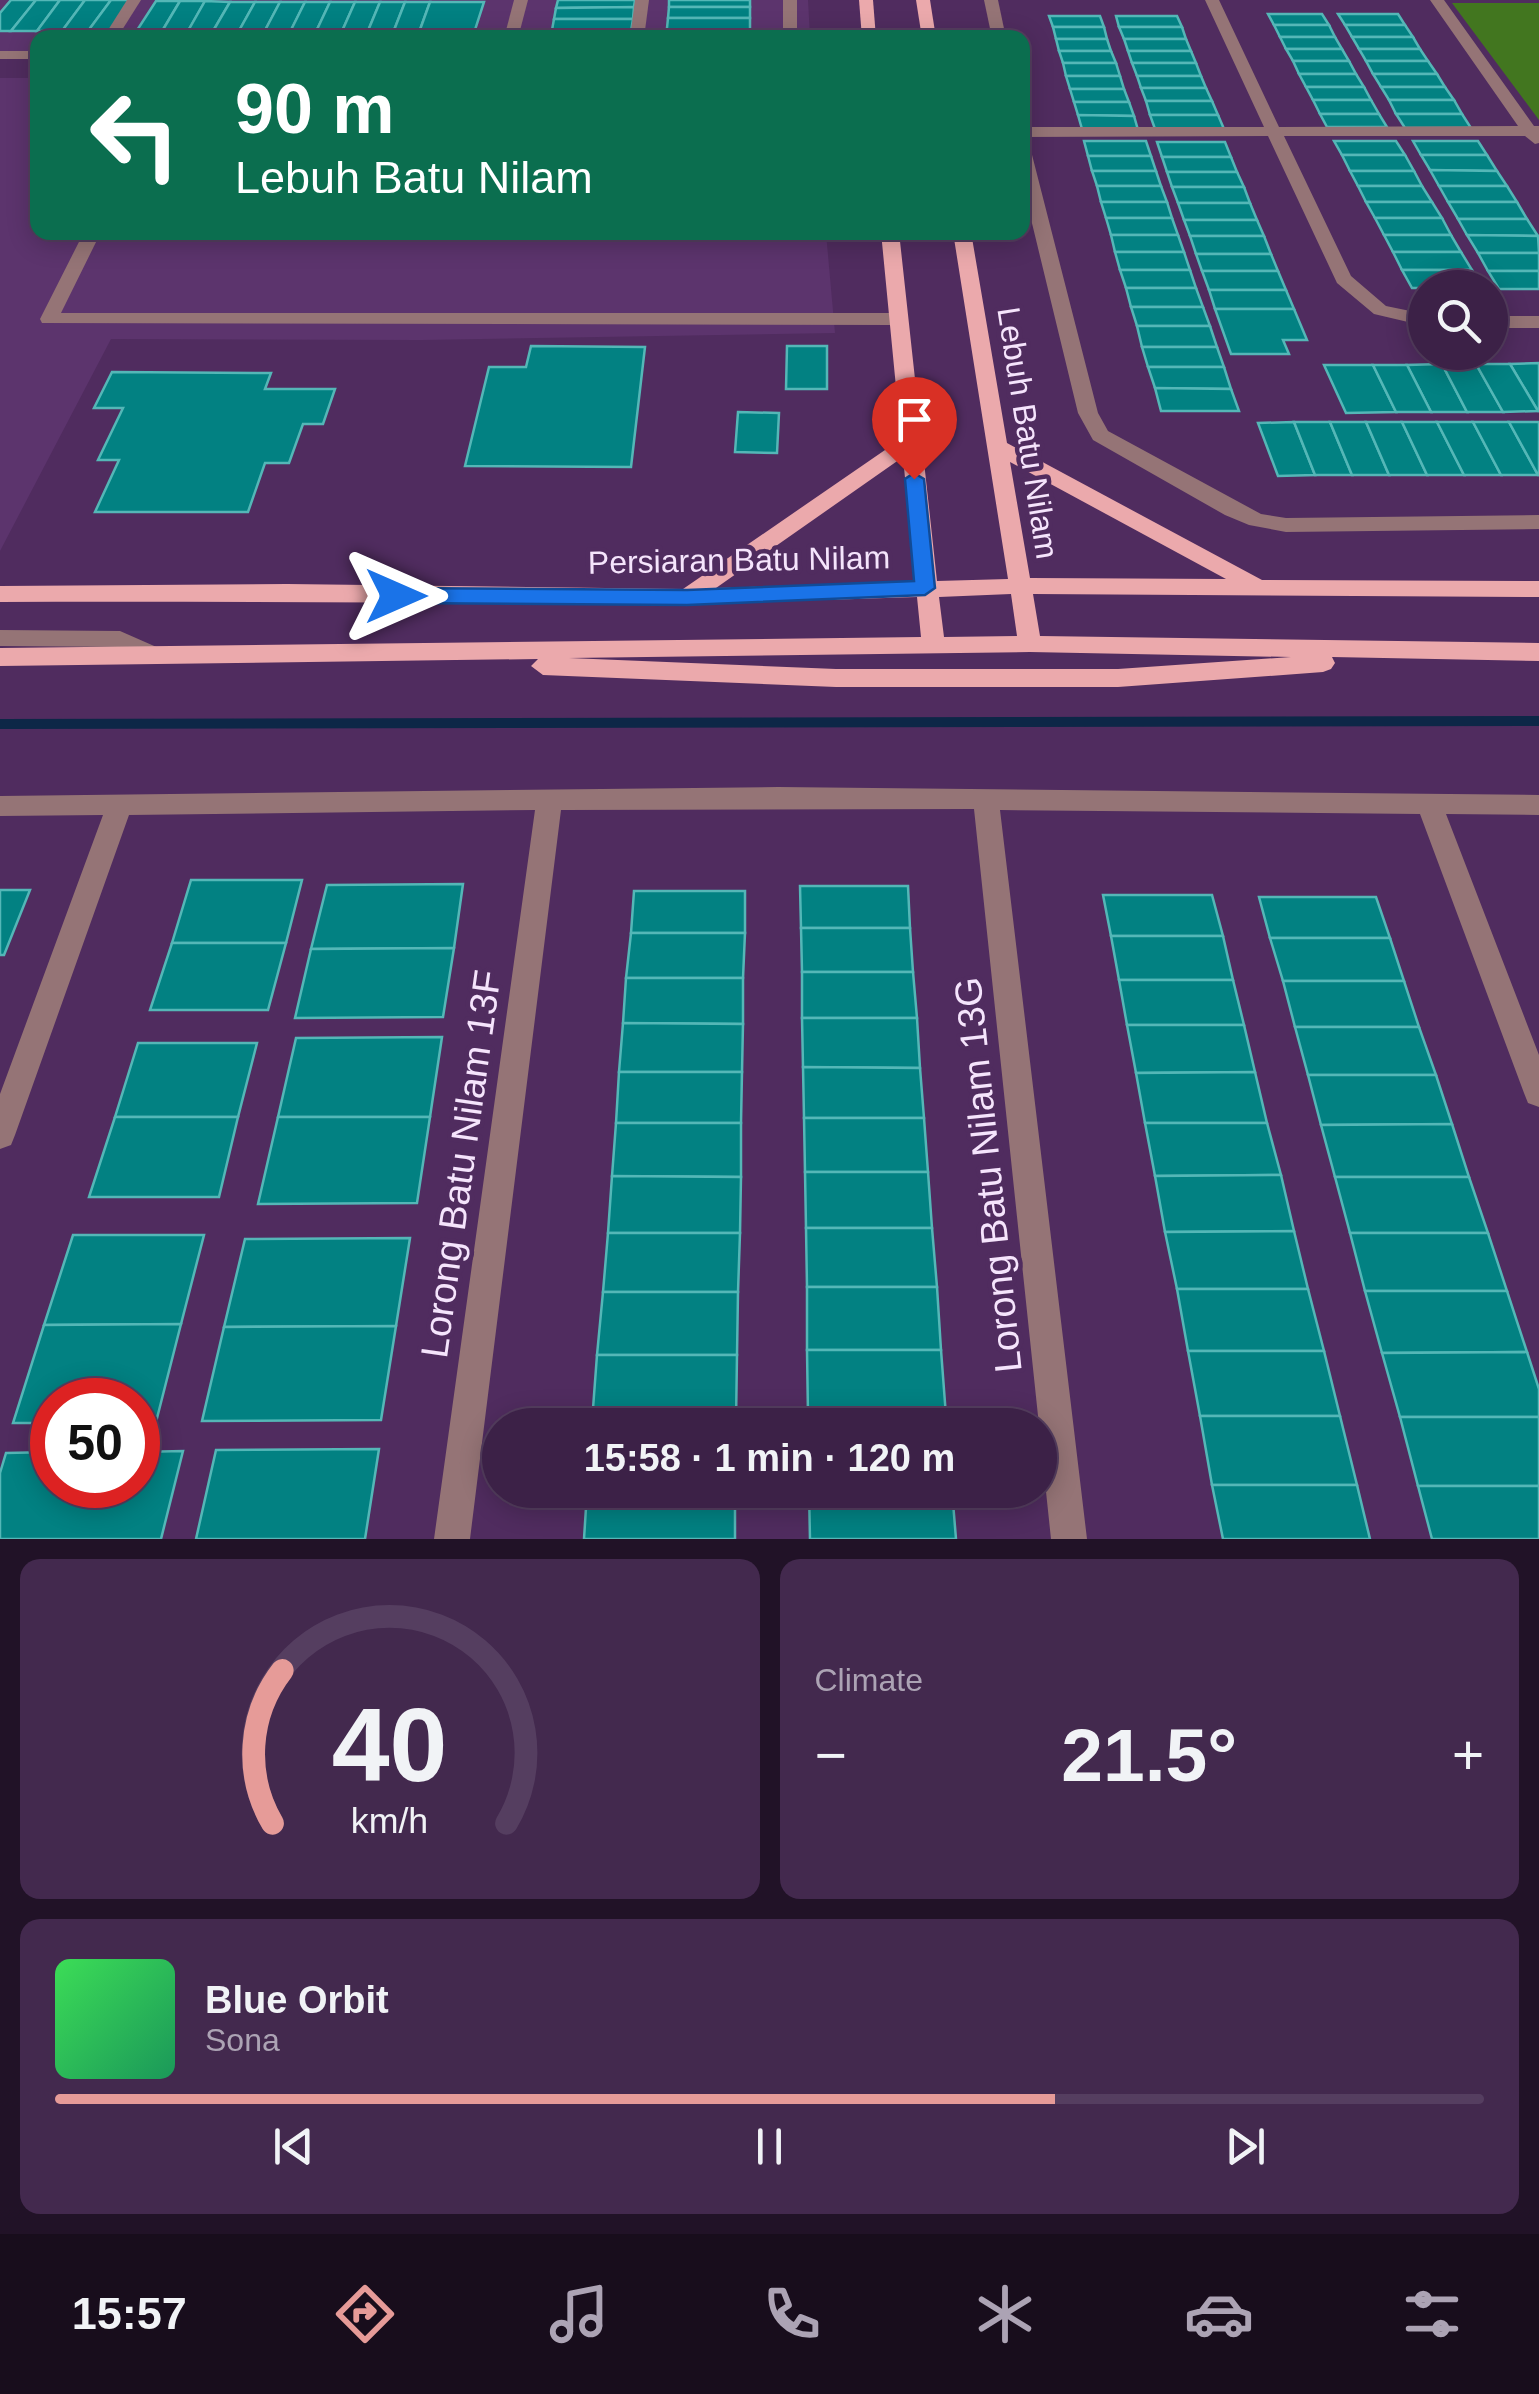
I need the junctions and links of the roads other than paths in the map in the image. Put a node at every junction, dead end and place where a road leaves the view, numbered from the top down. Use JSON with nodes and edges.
{"nodes":[{"id":1,"x":134,"y":0,"type":"edge"},
{"id":2,"x":521,"y":0,"type":"edge"},
{"id":3,"x":642,"y":0,"type":"edge"},
{"id":4,"x":790,"y":0,"type":"edge"},
{"id":5,"x":866,"y":0,"type":"edge"},
{"id":6,"x":923,"y":0,"type":"edge"},
{"id":7,"x":991,"y":0,"type":"edge"},
{"id":8,"x":1212,"y":0,"type":"edge"},
{"id":9,"x":1437,"y":0,"type":"edge"},
{"id":10,"x":115,"y":30,"type":"edge"},
{"id":11,"x":513,"y":30,"type":"edge"},
{"id":12,"x":638,"y":30,"type":"edge"},
{"id":13,"x":790,"y":30,"type":"edge"},
{"id":14,"x":868,"y":30,"type":"edge"},
{"id":15,"x":928,"y":30,"type":"edge"},
{"id":16,"x":997,"y":30,"type":"edge"},
{"id":17,"x":0,"y":54,"type":"edge"},
{"id":18,"x":30,"y":55,"type":"edge"},
{"id":19,"x":1030,"y":132,"type":"edge"},
{"id":20,"x":1274,"y":132,"type":"junction"},
{"id":21,"x":1536,"y":136,"type":"edge"},
{"id":22,"x":1030,"y":179,"type":"edge"},
{"id":23,"x":89,"y":240,"type":"edge"},
{"id":24,"x":891,"y":240,"type":"edge"},
{"id":25,"x":963,"y":240,"type":"edge"},
{"id":26,"x":1408,"y":316,"type":"edge"},
{"id":27,"x":900,"y":319,"type":"junction"},
{"id":28,"x":1508,"y":322,"type":"edge"},
{"id":29,"x":1539,"y":322,"type":"edge"},
{"id":30,"x":911,"y":442,"type":"junction"},
{"id":31,"x":999,"y":447,"type":"junction"},
{"id":32,"x":1539,"y":522,"type":"edge"},
{"id":33,"x":1019,"y":586,"type":"junction"},
{"id":34,"x":925,"y":588,"type":"junction"},
{"id":35,"x":1262,"y":589,"type":"junction"},
{"id":36,"x":1539,"y":589,"type":"edge"},
{"id":37,"x":0,"y":594,"type":"edge"},
{"id":38,"x":687,"y":597,"type":"junction"},
{"id":39,"x":0,"y":638,"type":"edge"},
{"id":40,"x":1030,"y":644,"type":"junction"},
{"id":41,"x":933,"y":646,"type":"junction"},
{"id":42,"x":1498,"y":651,"type":"junction"},
{"id":43,"x":1539,"y":652,"type":"edge"},
{"id":44,"x":294,"y":654,"type":"junction"},
{"id":45,"x":154,"y":655,"type":"junction"},
{"id":46,"x":0,"y":657,"type":"edge"},
{"id":47,"x":550,"y":800,"type":"junction"},
{"id":48,"x":986,"y":801,"type":"junction"},
{"id":49,"x":1539,"y":805,"type":"edge"},
{"id":50,"x":0,"y":806,"type":"edge"},
{"id":51,"x":119,"y":806,"type":"junction"},
{"id":52,"x":1430,"y":806,"type":"junction"},
{"id":53,"x":1539,"y":1093,"type":"edge"},
{"id":54,"x":0,"y":1135,"type":"edge"},
{"id":55,"x":452,"y":1539,"type":"edge"},
{"id":56,"x":1069,"y":1539,"type":"edge"}],
"edges":[{"from":1,"to":10,"type":"street"},
{"from":2,"to":11,"type":"street"},
{"from":3,"to":12,"type":"street"},
{"from":4,"to":13,"type":"street"},
{"from":5,"to":14,"type":"main road"},
{"from":6,"to":15,"type":"main road"},
{"from":7,"to":16,"type":"street"},
{"from":8,"to":20,"type":"street"},
{"from":9,"to":21,"type":"street"},
{"from":17,"to":18,"type":"street"},
{"from":19,"to":20,"type":"street"},
{"from":20,"to":21,"type":"street"},
{"from":20,"to":26,"type":"street"},
{"from":22,"to":32,"type":"street"},
{"from":23,"to":27,"type":"street"},
{"from":24,"to":27,"type":"main road"},
{"from":25,"to":31,"type":"main road","name":"Lebuh Batu Nilam"},
{"from":27,"to":30,"type":"main road"},
{"from":28,"to":29,"type":"street"},
{"from":30,"to":34,"type":"main road"},
{"from":30,"to":38,"type":"main road"},
{"from":31,"to":33,"type":"main road","name":"Lebuh Batu Nilam"},
{"from":31,"to":35,"type":"main road"},
{"from":33,"to":34,"type":"main road","name":"Persiaran Batu Nilam"},
{"from":33,"to":35,"type":"main road","name":"Persiaran Batu Nilam"},
{"from":33,"to":40,"type":"main road","name":"Lebuh Batu Nilam"},
{"from":34,"to":38,"type":"main road","name":"Persiaran Batu Nilam"},
{"from":34,"to":41,"type":"main road"},
{"from":35,"to":36,"type":"main road","name":"Persiaran Batu Nilam"},
{"from":37,"to":38,"type":"main road","name":"Persiaran Batu Nilam"},
{"from":39,"to":45,"type":"street"},
{"from":40,"to":41,"type":"main road"},
{"from":40,"to":42,"type":"main road"},
{"from":41,"to":44,"type":"main road"},
{"from":42,"to":43,"type":"main road"},
{"from":42,"to":44,"type":"main road"},
{"from":44,"to":45,"type":"main road"},
{"from":45,"to":46,"type":"main road"},
{"from":47,"to":48,"type":"street"},
{"from":47,"to":51,"type":"street"},
{"from":47,"to":55,"type":"street","name":"Lorong Batu Nilam 13F"},
{"from":48,"to":52,"type":"street"},
{"from":48,"to":56,"type":"street","name":"Lorong Batu Nilam 13G"},
{"from":49,"to":52,"type":"street"},
{"from":50,"to":51,"type":"street"},
{"from":51,"to":54,"type":"street"},
{"from":52,"to":53,"type":"street"}]}
